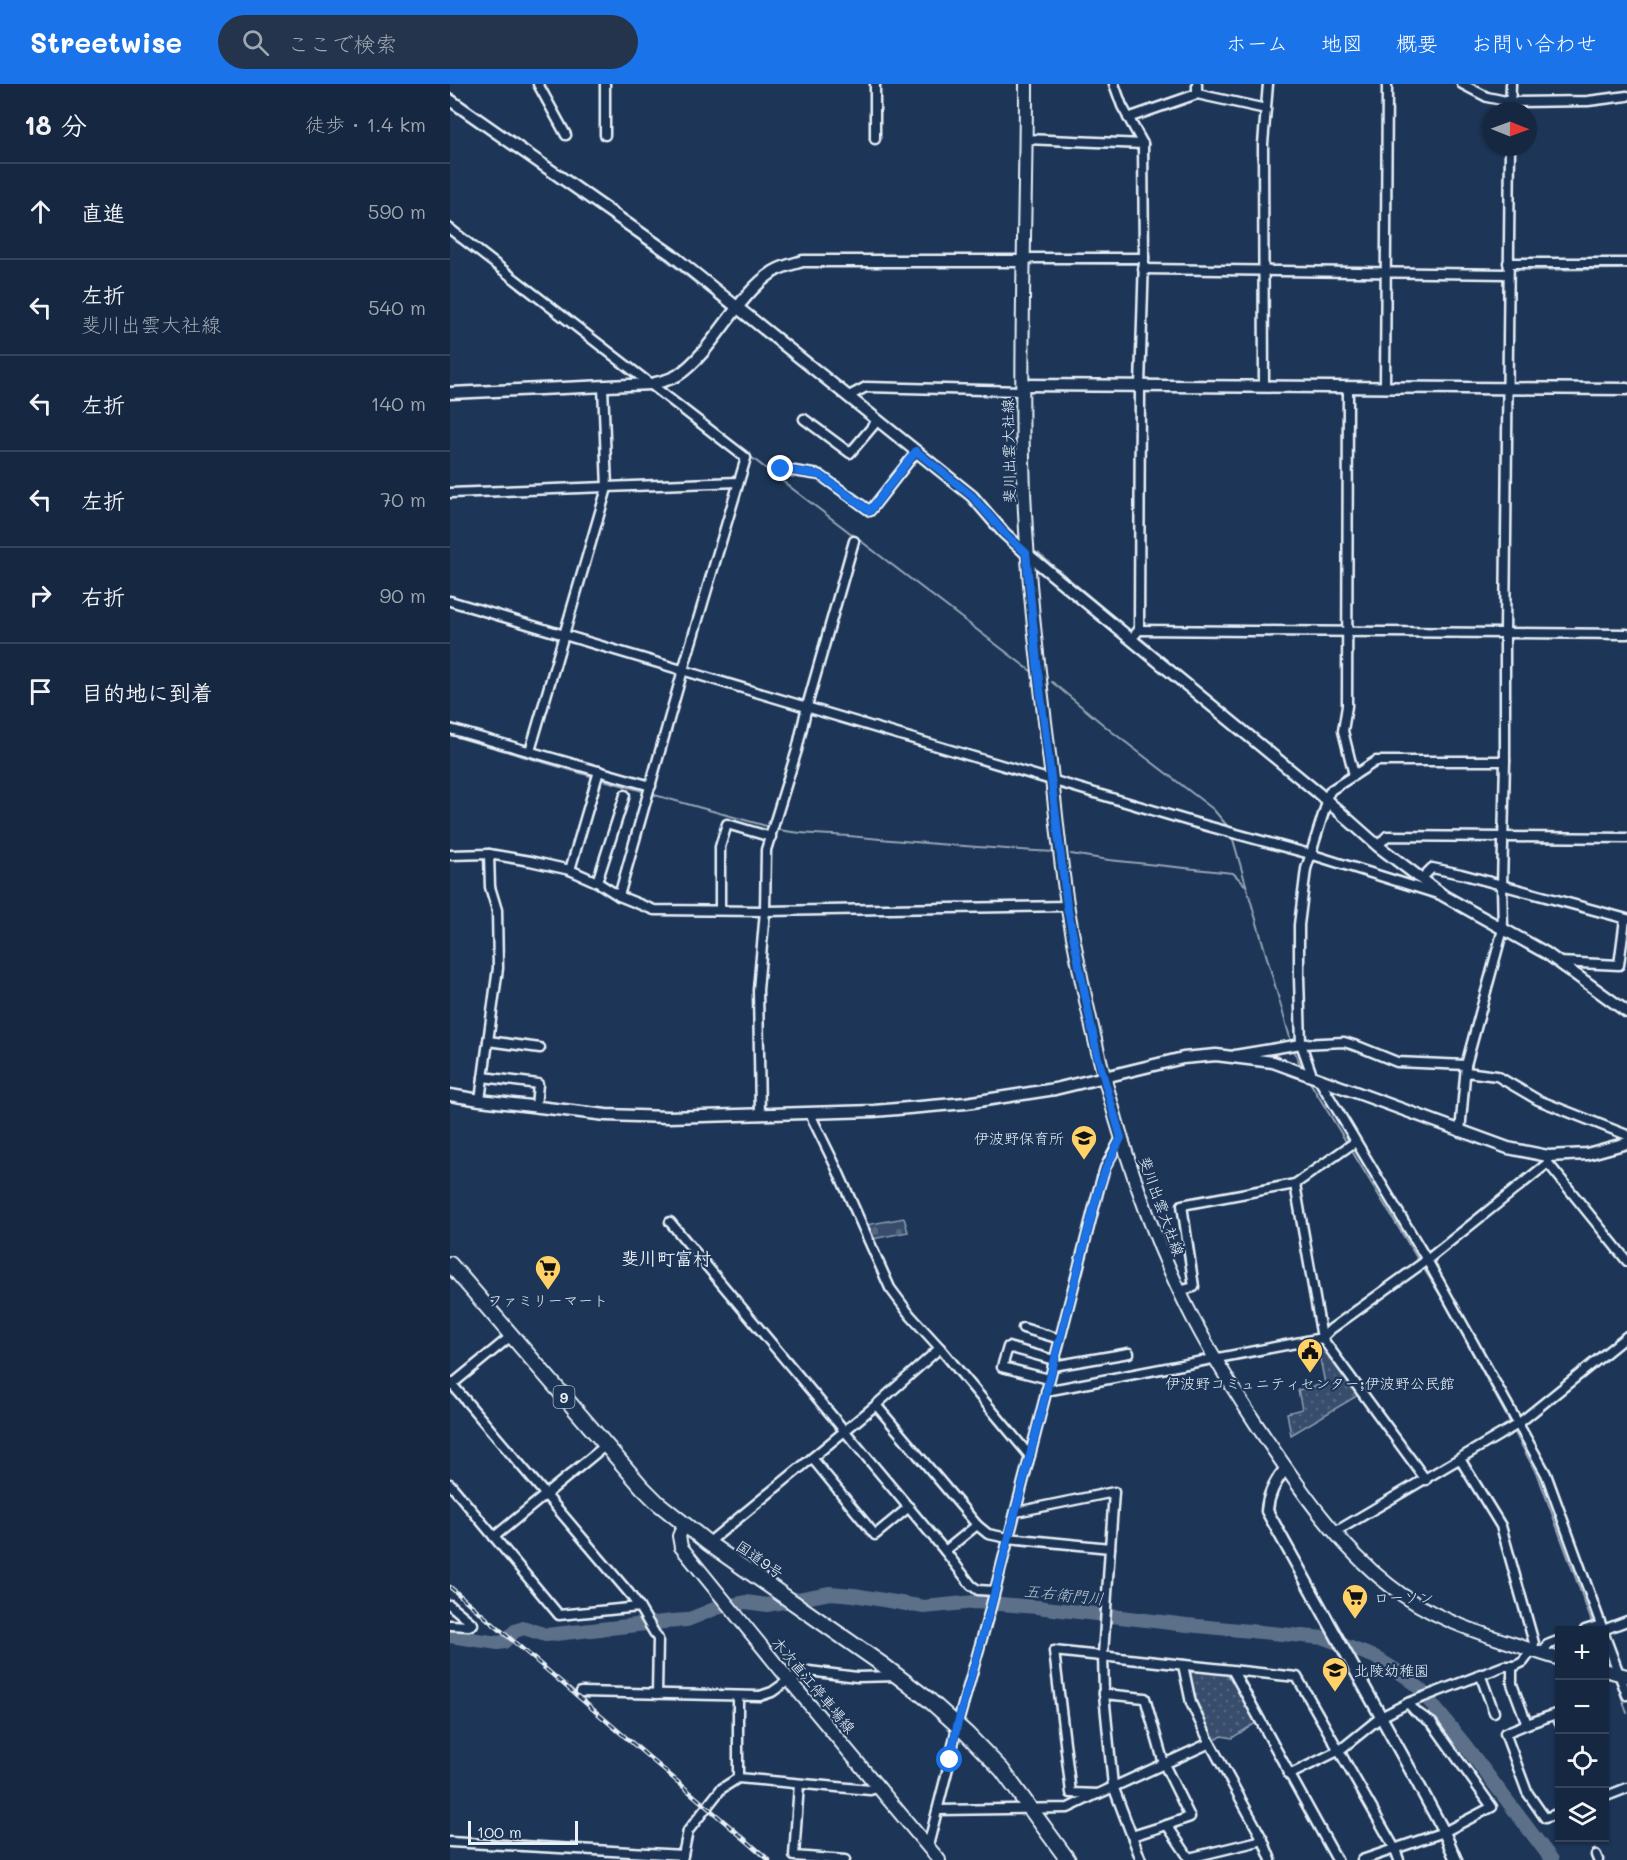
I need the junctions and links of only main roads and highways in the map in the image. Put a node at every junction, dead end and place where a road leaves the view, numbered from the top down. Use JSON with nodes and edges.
{"nodes":[{"id":1,"x":1026,"y":84,"type":"edge"},
{"id":2,"x":450,"y":1264,"type":"edge"},
{"id":3,"x":684,"y":1525,"type":"junction"},
{"id":4,"x":1555,"y":1658,"type":"edge"},
{"id":5,"x":939,"y":1860,"type":"edge"},
{"id":6,"x":1068,"y":1860,"type":"edge"}],
"edges":[{"from":1,"to":4,"type":"main road","name":"斐川出雲大社線"},
{"from":2,"to":3,"type":"highway","name":"国道9号","number":"9"},
{"from":3,"to":5,"type":"main road","name":"木次直江停車場線"},
{"from":3,"to":6,"type":"highway","name":"国道9号","number":"9"}]}
